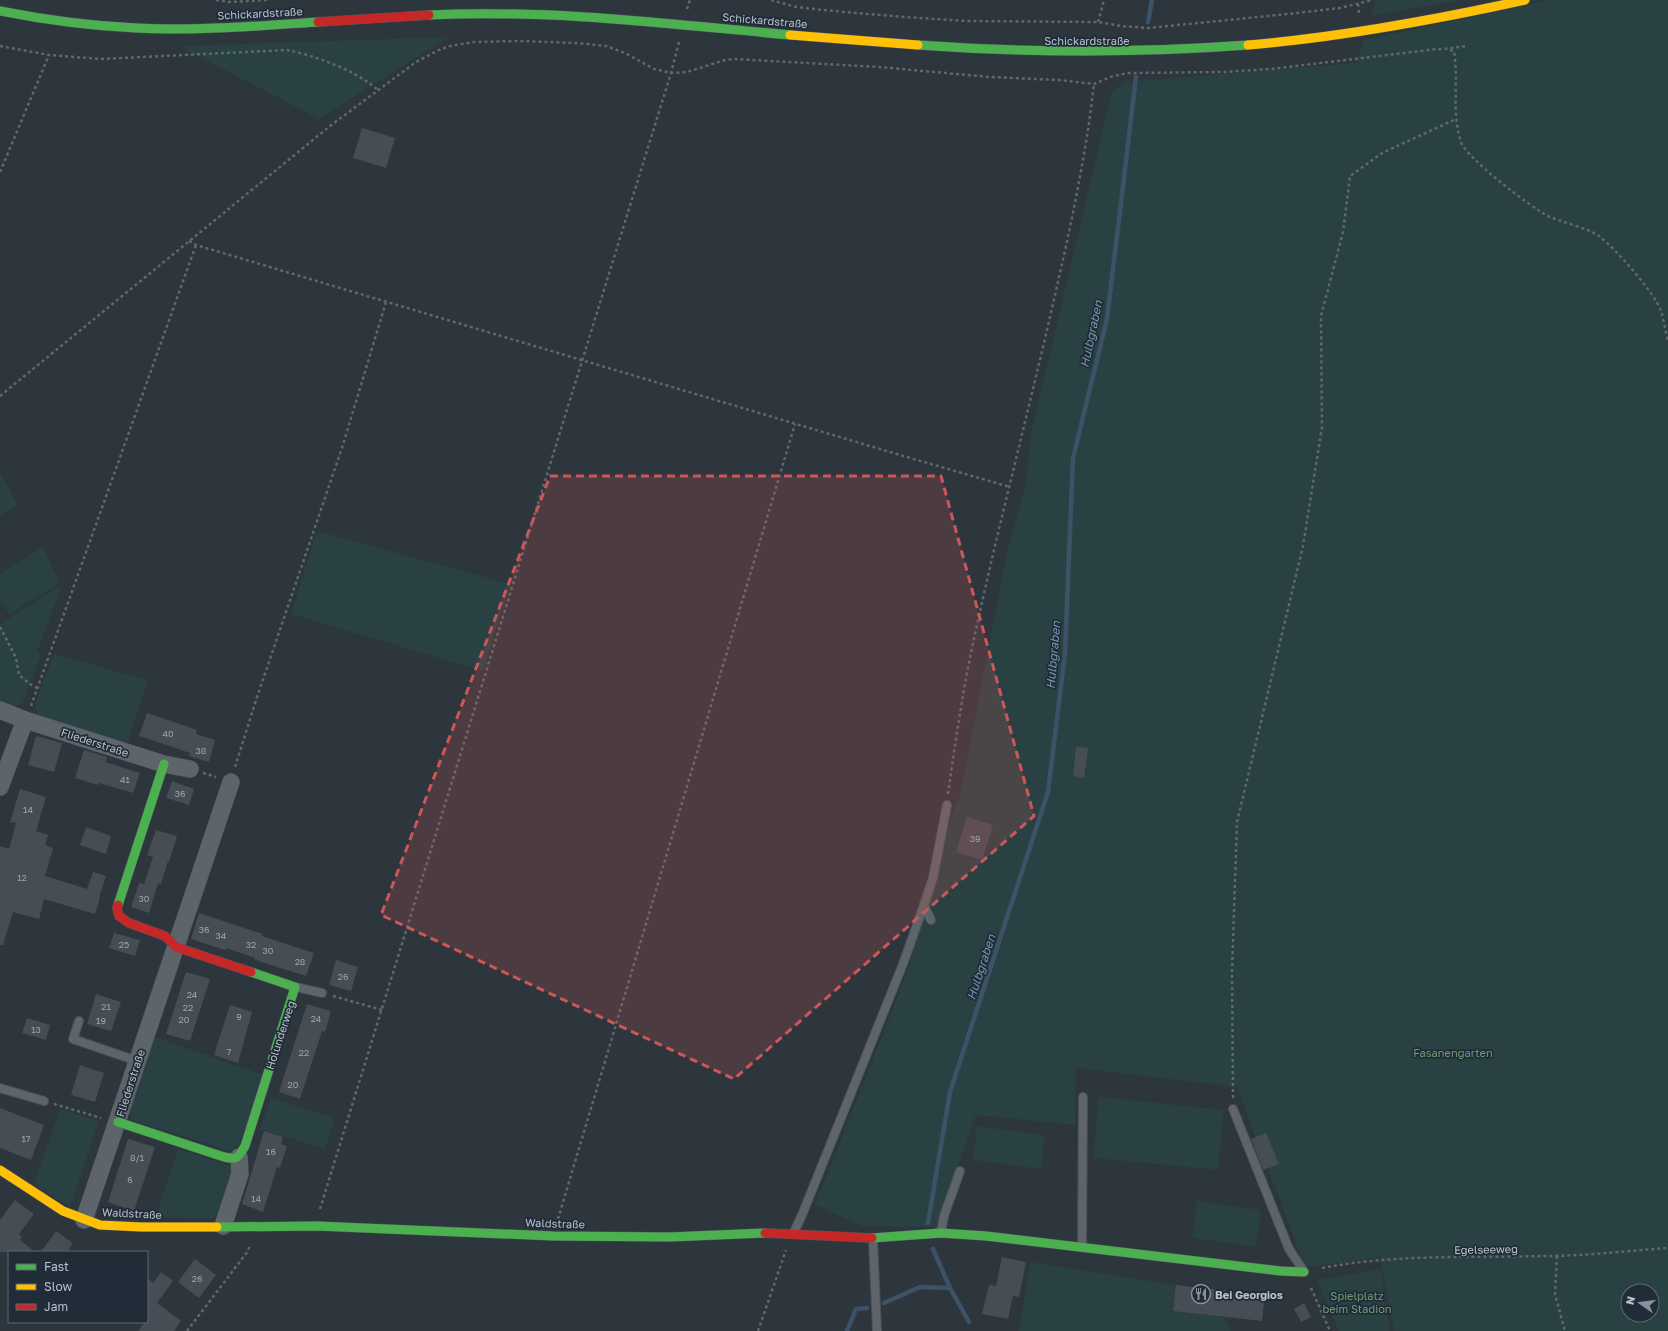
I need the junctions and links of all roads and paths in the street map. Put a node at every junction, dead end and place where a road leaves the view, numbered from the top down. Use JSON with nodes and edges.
{"nodes":[{"id":1,"x":216,"y":0,"type":"edge"},
{"id":2,"x":267,"y":0,"type":"edge"},
{"id":3,"x":771,"y":0,"type":"edge"},
{"id":4,"x":1104,"y":0,"type":"edge"},
{"id":5,"x":1372,"y":0,"type":"edge"},
{"id":6,"x":1526,"y":0,"type":"edge"},
{"id":7,"x":0,"y":11,"type":"edge"},
{"id":8,"x":1098,"y":22,"type":"junction"},
{"id":9,"x":683,"y":24,"type":"junction"},
{"id":10,"x":0,"y":46,"type":"edge"},
{"id":11,"x":1467,"y":46,"type":"dead end"},
{"id":12,"x":1450,"y":50,"type":"junction"},
{"id":13,"x":48,"y":55,"type":"junction"},
{"id":14,"x":671,"y":73,"type":"junction"},
{"id":15,"x":1094,"y":84,"type":"junction"},
{"id":16,"x":378,"y":90,"type":"junction"},
{"id":17,"x":1456,"y":119,"type":"junction"},
{"id":18,"x":0,"y":172,"type":"edge"},
{"id":19,"x":189,"y":241,"type":"junction"},
{"id":20,"x":196,"y":245,"type":"junction"},
{"id":21,"x":386,"y":302,"type":"junction"},
{"id":22,"x":1668,"y":341,"type":"edge"},
{"id":23,"x":582,"y":360,"type":"junction"},
{"id":24,"x":0,"y":396,"type":"edge"},
{"id":25,"x":795,"y":424,"type":"junction"},
{"id":26,"x":1010,"y":487,"type":"junction"},
{"id":27,"x":0,"y":627,"type":"edge"},
{"id":28,"x":37,"y":688,"type":"junction"},
{"id":29,"x":0,"y":710,"type":"edge"},
{"id":30,"x":26,"y":720,"type":"junction"},
{"id":31,"x":164,"y":764,"type":"junction"},
{"id":32,"x":190,"y":769,"type":"joint"},
{"id":33,"x":230,"y":782,"type":"junction"},
{"id":34,"x":0,"y":787,"type":"edge"},
{"id":35,"x":947,"y":805,"type":"joint"},
{"id":36,"x":924,"y":905,"type":"junction"},
{"id":37,"x":931,"y":920,"type":"dead end"},
{"id":38,"x":176,"y":946,"type":"junction"},
{"id":39,"x":295,"y":987,"type":"junction"},
{"id":40,"x":322,"y":993,"type":"joint"},
{"id":41,"x":382,"y":1010,"type":"junction"},
{"id":42,"x":79,"y":1021,"type":"dead end"},
{"id":43,"x":137,"y":1061,"type":"junction"},
{"id":44,"x":0,"y":1088,"type":"edge"},
{"id":45,"x":1083,"y":1097,"type":"dead end"},
{"id":46,"x":44,"y":1101,"type":"joint"},
{"id":47,"x":1233,"y":1109,"type":"joint"},
{"id":48,"x":118,"y":1122,"type":"junction"},
{"id":49,"x":239,"y":1157,"type":"junction"},
{"id":50,"x":0,"y":1170,"type":"edge"},
{"id":51,"x":960,"y":1172,"type":"dead end"},
{"id":52,"x":84,"y":1220,"type":"junction"},
{"id":53,"x":223,"y":1226,"type":"junction"},
{"id":54,"x":254,"y":1226,"type":"junction"},
{"id":55,"x":316,"y":1226,"type":"junction"},
{"id":56,"x":793,"y":1232,"type":"junction"},
{"id":57,"x":941,"y":1233,"type":"junction"},
{"id":58,"x":553,"y":1236,"type":"junction"},
{"id":59,"x":873,"y":1238,"type":"junction"},
{"id":60,"x":1082,"y":1248,"type":"junction"},
{"id":61,"x":1668,"y":1248,"type":"edge"},
{"id":62,"x":1557,"y":1256,"type":"junction"},
{"id":63,"x":1304,"y":1272,"type":"junction"},
{"id":64,"x":187,"y":1331,"type":"edge"},
{"id":65,"x":758,"y":1331,"type":"edge"},
{"id":66,"x":877,"y":1331,"type":"edge"},
{"id":67,"x":1330,"y":1331,"type":"edge"},
{"id":68,"x":1565,"y":1331,"type":"edge"}],
"edges":[{"from":1,"to":2,"type":"path"},
{"from":3,"to":8,"type":"path"},
{"from":4,"to":8,"type":"path"},
{"from":5,"to":8,"type":"path"},
{"from":6,"to":9,"type":"street","name":"Schickardstraße"},
{"from":7,"to":9,"type":"street","name":"Schickardstraße"},
{"from":9,"to":14,"type":"path"},
{"from":10,"to":13,"type":"path"},
{"from":11,"to":12,"type":"path"},
{"from":12,"to":15,"type":"path"},
{"from":12,"to":17,"type":"path"},
{"from":13,"to":16,"type":"path"},
{"from":13,"to":18,"type":"path"},
{"from":14,"to":15,"type":"path"},
{"from":14,"to":16,"type":"path"},
{"from":14,"to":23,"type":"path"},
{"from":15,"to":26,"type":"path"},
{"from":16,"to":19,"type":"path"},
{"from":17,"to":22,"type":"path"},
{"from":17,"to":47,"type":"path"},
{"from":19,"to":20,"type":"path"},
{"from":19,"to":24,"type":"path"},
{"from":20,"to":21,"type":"path"},
{"from":20,"to":28,"type":"path"},
{"from":21,"to":23,"type":"path"},
{"from":21,"to":33,"type":"path"},
{"from":23,"to":25,"type":"path"},
{"from":23,"to":41,"type":"path"},
{"from":25,"to":26,"type":"path"},
{"from":25,"to":58,"type":"path"},
{"from":26,"to":35,"type":"path"},
{"from":27,"to":28,"type":"path"},
{"from":28,"to":30,"type":"path"},
{"from":29,"to":30,"type":"street","name":"Fliederstraße"},
{"from":30,"to":31,"type":"street","name":"Fliederstraße"},
{"from":30,"to":34,"type":"street"},
{"from":31,"to":32,"type":"street","name":"Fliederstraße"},
{"from":31,"to":38,"type":"street"},
{"from":32,"to":33,"type":"path"},
{"from":33,"to":38,"type":"street","name":"Fliederstraße"},
{"from":35,"to":36,"type":"lane"},
{"from":36,"to":37,"type":"lane"},
{"from":36,"to":56,"type":"lane"},
{"from":38,"to":39,"type":"street","name":"Holunderweg"},
{"from":38,"to":43,"type":"street","name":"Fliederstraße"},
{"from":39,"to":40,"type":"lane"},
{"from":39,"to":49,"type":"street","name":"Holunderweg"},
{"from":40,"to":41,"type":"path"},
{"from":41,"to":55,"type":"path"},
{"from":42,"to":43,"type":"lane"},
{"from":43,"to":48,"type":"street","name":"Fliederstraße"},
{"from":44,"to":46,"type":"lane"},
{"from":45,"to":60,"type":"lane"},
{"from":46,"to":48,"type":"path"},
{"from":47,"to":63,"type":"lane"},
{"from":48,"to":49,"type":"street"},
{"from":48,"to":52,"type":"street","name":"Fliederstraße"},
{"from":49,"to":53,"type":"street","name":"Holunderweg"},
{"from":50,"to":52,"type":"street","name":"Waldstraße"},
{"from":51,"to":57,"type":"lane"},
{"from":52,"to":53,"type":"street","name":"Waldstraße"},
{"from":53,"to":54,"type":"street","name":"Waldstraße"},
{"from":54,"to":55,"type":"street","name":"Waldstraße"},
{"from":54,"to":64,"type":"path"},
{"from":55,"to":58,"type":"street","name":"Waldstraße"},
{"from":56,"to":58,"type":"street","name":"Waldstraße"},
{"from":56,"to":59,"type":"street","name":"Waldstraße"},
{"from":56,"to":65,"type":"path"},
{"from":57,"to":59,"type":"street","name":"Waldstraße"},
{"from":57,"to":60,"type":"street","name":"Waldstraße"},
{"from":59,"to":66,"type":"lane"},
{"from":60,"to":63,"type":"street","name":"Waldstraße"},
{"from":61,"to":62,"type":"path","name":"Egelseeweg"},
{"from":62,"to":63,"type":"path","name":"Egelseeweg"},
{"from":62,"to":68,"type":"path"},
{"from":63,"to":67,"type":"path"}]}
